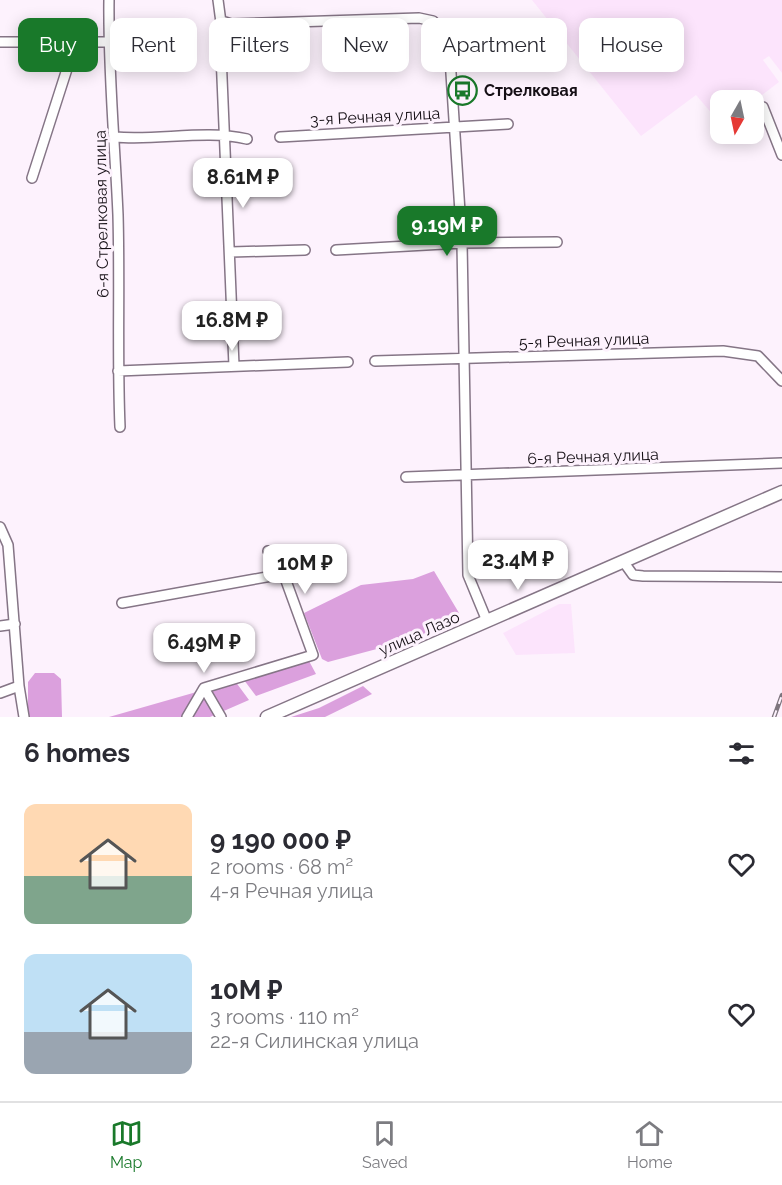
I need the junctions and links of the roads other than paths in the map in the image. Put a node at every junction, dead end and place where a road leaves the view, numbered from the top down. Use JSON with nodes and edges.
{"nodes":[{"id":1,"x":109,"y":0,"type":"edge"},
{"id":2,"x":218,"y":0,"type":"edge"},
{"id":3,"x":220,"y":18,"type":"edge"},
{"id":4,"x":310,"y":21,"type":"edge"},
{"id":5,"x":0,"y":42,"type":"edge"},
{"id":6,"x":18,"y":42,"type":"edge"},
{"id":7,"x":98,"y":42,"type":"edge"},
{"id":8,"x":108,"y":42,"type":"junction"},
{"id":9,"x":66,"y":72,"type":"edge"},
{"id":10,"x":224,"y":72,"type":"edge"},
{"id":11,"x":764,"y":109,"type":"edge"},
{"id":12,"x":508,"y":124,"type":"dead end"},
{"id":13,"x":454,"y":127,"type":"junction"},
{"id":14,"x":226,"y":134,"type":"junction"},
{"id":15,"x":280,"y":137,"type":"dead end"},
{"id":16,"x":115,"y":138,"type":"junction"},
{"id":17,"x":247,"y":139,"type":"dead end"},
{"id":18,"x":782,"y":155,"type":"edge"},
{"id":19,"x":32,"y":178,"type":"dead end"},
{"id":20,"x":557,"y":242,"type":"dead end"},
{"id":21,"x":462,"y":243,"type":"junction"},
{"id":22,"x":305,"y":250,"type":"dead end"},
{"id":23,"x":336,"y":250,"type":"dead end"},
{"id":24,"x":231,"y":252,"type":"junction"},
{"id":25,"x":465,"y":359,"type":"junction"},
{"id":26,"x":375,"y":361,"type":"dead end"},
{"id":27,"x":348,"y":362,"type":"dead end"},
{"id":28,"x":234,"y":366,"type":"junction"},
{"id":29,"x":118,"y":371,"type":"junction"},
{"id":30,"x":782,"y":381,"type":"edge"},
{"id":31,"x":120,"y":427,"type":"dead end"},
{"id":32,"x":782,"y":463,"type":"edge"},
{"id":33,"x":466,"y":476,"type":"junction"},
{"id":34,"x":406,"y":477,"type":"dead end"},
{"id":35,"x":782,"y":492,"type":"edge"},
{"id":36,"x":0,"y":527,"type":"edge"},
{"id":37,"x":268,"y":551,"type":"dead end"},
{"id":38,"x":623,"y":561,"type":"junction"},
{"id":39,"x":283,"y":574,"type":"junction"},
{"id":40,"x":782,"y":577,"type":"edge"},
{"id":41,"x":122,"y":603,"type":"dead end"},
{"id":42,"x":487,"y":621,"type":"junction"},
{"id":43,"x":15,"y":624,"type":"junction"},
{"id":44,"x":0,"y":626,"type":"edge"},
{"id":45,"x":19,"y":686,"type":"junction"},
{"id":46,"x":204,"y":688,"type":"junction"},
{"id":47,"x":0,"y":693,"type":"edge"},
{"id":48,"x":24,"y":717,"type":"edge"},
{"id":49,"x":187,"y":717,"type":"edge"},
{"id":50,"x":221,"y":717,"type":"edge"},
{"id":51,"x":267,"y":717,"type":"edge"}],
"edges":[{"from":1,"to":8,"type":"street","name":"6-я Стрелковая улица"},
{"from":2,"to":3,"type":"street"},
{"from":4,"to":13,"type":"street"},
{"from":5,"to":6,"type":"street"},
{"from":7,"to":8,"type":"street"},
{"from":8,"to":16,"type":"street","name":"6-я Стрелковая улица"},
{"from":9,"to":19,"type":"street"},
{"from":10,"to":14,"type":"street"},
{"from":11,"to":18,"type":"street"},
{"from":12,"to":13,"type":"street","name":"3-я Речная улица"},
{"from":13,"to":15,"type":"street","name":"3-я Речная улица"},
{"from":13,"to":21,"type":"street"},
{"from":14,"to":16,"type":"street"},
{"from":14,"to":17,"type":"street"},
{"from":14,"to":24,"type":"street"},
{"from":16,"to":29,"type":"street","name":"6-я Стрелковая улица"},
{"from":20,"to":21,"type":"street"},
{"from":21,"to":23,"type":"street"},
{"from":21,"to":25,"type":"street"},
{"from":22,"to":24,"type":"street"},
{"from":24,"to":28,"type":"street"},
{"from":25,"to":26,"type":"street","name":"5-я Речная улица"},
{"from":25,"to":30,"type":"street","name":"5-я Речная улица"},
{"from":25,"to":33,"type":"street"},
{"from":27,"to":28,"type":"street"},
{"from":28,"to":29,"type":"street"},
{"from":29,"to":31,"type":"street","name":"6-я Стрелковая улица"},
{"from":32,"to":33,"type":"street","name":"6-я Речная улица"},
{"from":33,"to":34,"type":"street","name":"6-я Речная улица"},
{"from":33,"to":42,"type":"street"},
{"from":35,"to":38,"type":"main road","name":"улица Лазо"},
{"from":36,"to":43,"type":"street"},
{"from":37,"to":39,"type":"street"},
{"from":38,"to":40,"type":"street"},
{"from":38,"to":42,"type":"main road","name":"улица Лазо"},
{"from":39,"to":41,"type":"street"},
{"from":39,"to":46,"type":"street"},
{"from":42,"to":51,"type":"main road","name":"улица Лазо"},
{"from":43,"to":44,"type":"street"},
{"from":43,"to":45,"type":"street"},
{"from":45,"to":47,"type":"street"},
{"from":45,"to":48,"type":"street"},
{"from":46,"to":49,"type":"street"},
{"from":46,"to":50,"type":"street"}]}
